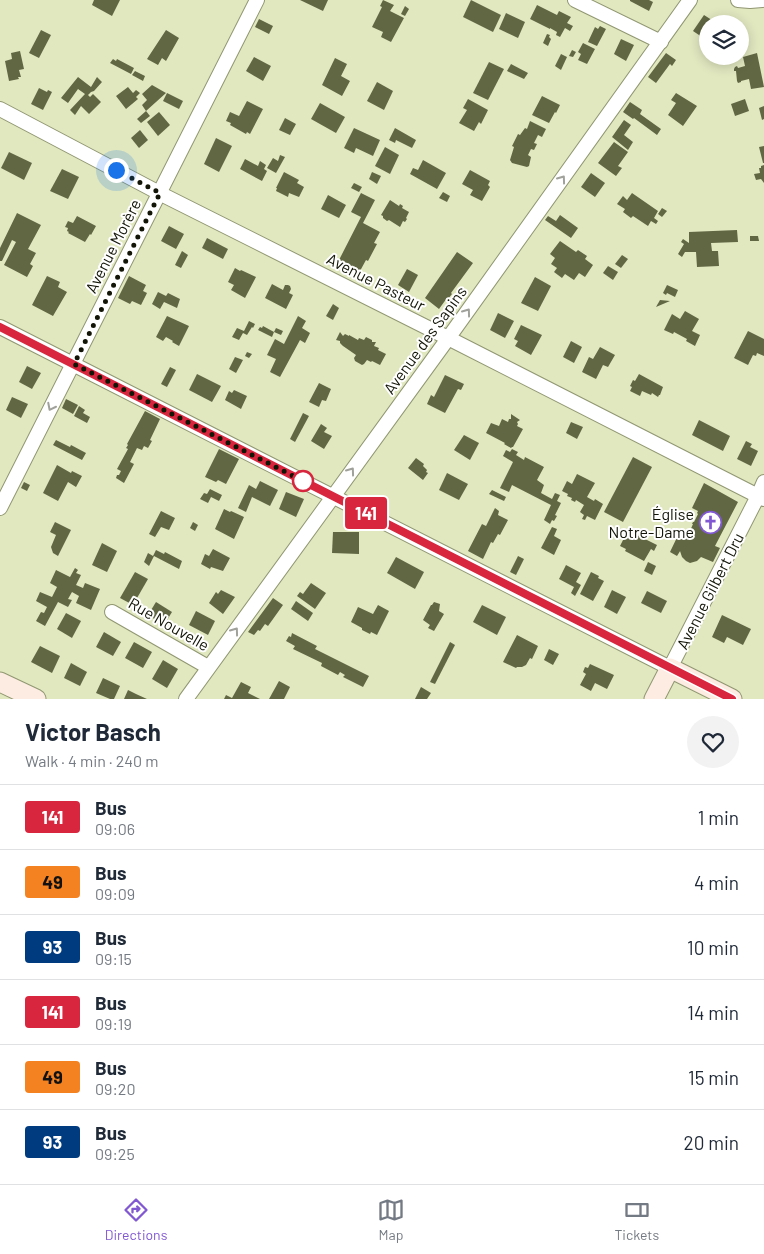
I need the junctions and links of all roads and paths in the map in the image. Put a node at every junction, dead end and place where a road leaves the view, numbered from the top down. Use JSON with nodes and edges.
{"nodes":[{"id":1,"x":257,"y":0,"type":"edge"},
{"id":2,"x":575,"y":0,"type":"edge"},
{"id":3,"x":690,"y":0,"type":"edge"},
{"id":4,"x":738,"y":0,"type":"edge"},
{"id":5,"x":762,"y":0,"type":"edge"},
{"id":6,"x":660,"y":42,"type":"junction"},
{"id":7,"x":0,"y":108,"type":"edge"},
{"id":8,"x":160,"y":193,"type":"junction"},
{"id":9,"x":0,"y":327,"type":"edge"},
{"id":10,"x":448,"y":338,"type":"junction"},
{"id":11,"x":74,"y":364,"type":"junction"},
{"id":12,"x":764,"y":482,"type":"edge"},
{"id":13,"x":332,"y":496,"type":"junction"},
{"id":14,"x":761,"y":498,"type":"edge"},
{"id":15,"x":0,"y":508,"type":"edge"},
{"id":16,"x":112,"y":612,"type":"dead end"},
{"id":17,"x":208,"y":667,"type":"junction"},
{"id":18,"x":670,"y":668,"type":"junction"},
{"id":19,"x":0,"y":682,"type":"edge"},
{"id":20,"x":36,"y":699,"type":"edge"},
{"id":21,"x":186,"y":699,"type":"edge"},
{"id":22,"x":654,"y":699,"type":"edge"},
{"id":23,"x":732,"y":699,"type":"edge"}],
"edges":[{"from":1,"to":8,"type":"street","name":"Avenue Morère"},
{"from":2,"to":6,"type":"street"},
{"from":3,"to":6,"type":"street","name":"Avenue des Sapins"},
{"from":4,"to":5,"type":"street"},
{"from":10,"to":6,"type":"street","name":"Avenue des Sapins","one_way":true},
{"from":7,"to":8,"type":"street","name":"Avenue Pasteur"},
{"from":8,"to":10,"type":"street","name":"Avenue Pasteur"},
{"from":8,"to":11,"type":"street","name":"Avenue Morère"},
{"from":9,"to":11,"type":"street"},
{"from":13,"to":10,"type":"street","name":"Avenue des Sapins","one_way":true},
{"from":10,"to":14,"type":"street","name":"Avenue Pasteur"},
{"from":11,"to":13,"type":"street"},
{"from":11,"to":15,"type":"street","name":"Avenue Morère","one_way":true},
{"from":12,"to":14,"type":"street","name":"Avenue Gilbert Dru"},
{"from":17,"to":13,"type":"street","name":"Avenue des Sapins","one_way":true},
{"from":13,"to":18,"type":"street"},
{"from":14,"to":18,"type":"street","name":"Avenue Gilbert Dru"},
{"from":16,"to":17,"type":"street","name":"Rue Nouvelle"},
{"from":17,"to":21,"type":"street","name":"Avenue des Sapins"},
{"from":18,"to":22,"type":"street","name":"Avenue Gilbert Dru"},
{"from":18,"to":23,"type":"street"},
{"from":19,"to":20,"type":"street"}]}
